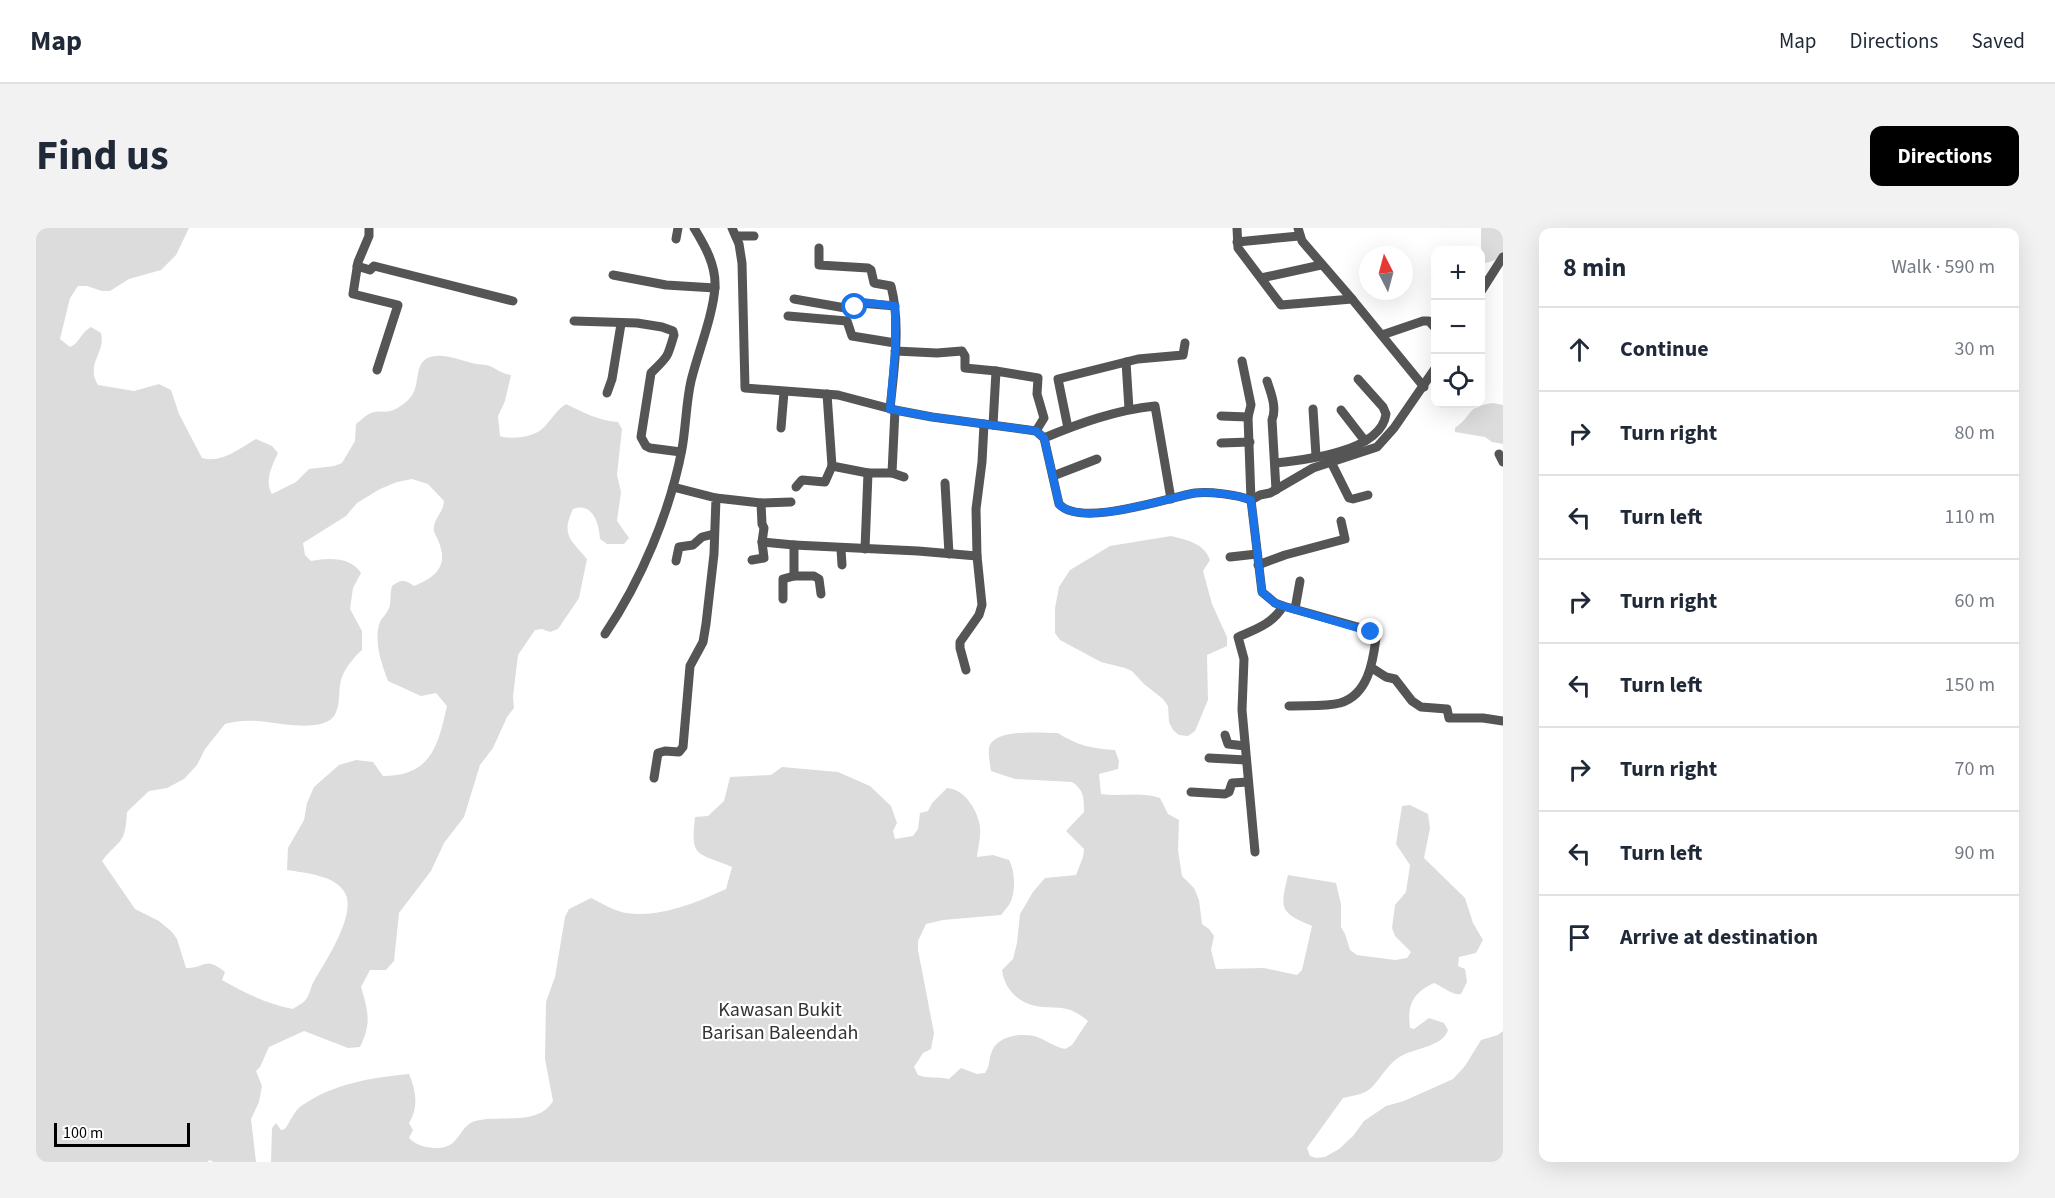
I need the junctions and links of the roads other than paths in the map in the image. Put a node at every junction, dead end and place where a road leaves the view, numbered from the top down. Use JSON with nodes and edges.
{"nodes":[{"id":1,"x":369,"y":228,"type":"edge"},
{"id":2,"x":678,"y":228,"type":"edge"},
{"id":3,"x":694,"y":228,"type":"edge"},
{"id":4,"x":1237,"y":228,"type":"edge"},
{"id":5,"x":734,"y":232,"type":"edge"},
{"id":6,"x":1299,"y":232,"type":"edge"},
{"id":7,"x":754,"y":236,"type":"dead end"},
{"id":8,"x":676,"y":239,"type":"dead end"},
{"id":9,"x":1237,"y":242,"type":"junction"},
{"id":10,"x":819,"y":248,"type":"dead end"},
{"id":11,"x":1503,"y":258,"type":"edge"},
{"id":12,"x":1321,"y":265,"type":"junction"},
{"id":13,"x":357,"y":266,"type":"junction"},
{"id":14,"x":613,"y":275,"type":"dead end"},
{"id":15,"x":1261,"y":278,"type":"junction"},
{"id":16,"x":1485,"y":285,"type":"edge"},
{"id":17,"x":715,"y":288,"type":"junction"},
{"id":18,"x":794,"y":299,"type":"dead end"},
{"id":19,"x":1352,"y":299,"type":"junction"},
{"id":20,"x":513,"y":301,"type":"dead end"},
{"id":21,"x":895,"y":306,"type":"junction"},
{"id":22,"x":788,"y":316,"type":"dead end"},
{"id":23,"x":574,"y":321,"type":"dead end"},
{"id":24,"x":1431,"y":323,"type":"edge"},
{"id":25,"x":621,"y":324,"type":"junction"},
{"id":26,"x":1382,"y":335,"type":"junction"},
{"id":27,"x":1185,"y":343,"type":"dead end"},
{"id":28,"x":895,"y":347,"type":"junction"},
{"id":29,"x":1242,"y":361,"type":"dead end"},
{"id":30,"x":1126,"y":362,"type":"junction"},
{"id":31,"x":377,"y":370,"type":"dead end"},
{"id":32,"x":996,"y":371,"type":"junction"},
{"id":33,"x":1431,"y":375,"type":"edge"},
{"id":34,"x":1038,"y":378,"type":"junction"},
{"id":35,"x":1058,"y":379,"type":"junction"},
{"id":36,"x":1358,"y":379,"type":"dead end"},
{"id":37,"x":1267,"y":381,"type":"dead end"},
{"id":38,"x":1424,"y":387,"type":"junction"},
{"id":39,"x":784,"y":392,"type":"junction"},
{"id":40,"x":608,"y":393,"type":"dead end"},
{"id":41,"x":827,"y":394,"type":"junction"},
{"id":42,"x":893,"y":409,"type":"junction"},
{"id":43,"x":1129,"y":409,"type":"junction"},
{"id":44,"x":1313,"y":409,"type":"dead end"},
{"id":45,"x":1341,"y":410,"type":"dead end"},
{"id":46,"x":1221,"y":416,"type":"dead end"},
{"id":47,"x":1248,"y":417,"type":"junction"},
{"id":48,"x":989,"y":424,"type":"junction"},
{"id":49,"x":782,"y":428,"type":"dead end"},
{"id":50,"x":1068,"y":428,"type":"junction"},
{"id":51,"x":1036,"y":431,"type":"junction"},
{"id":52,"x":1044,"y":438,"type":"junction"},
{"id":53,"x":1365,"y":441,"type":"junction"},
{"id":54,"x":1250,"y":442,"type":"junction"},
{"id":55,"x":1221,"y":443,"type":"dead end"},
{"id":56,"x":681,"y":452,"type":"junction"},
{"id":57,"x":1316,"y":456,"type":"junction"},
{"id":58,"x":1097,"y":459,"type":"dead end"},
{"id":59,"x":1331,"y":462,"type":"junction"},
{"id":60,"x":1275,"y":463,"type":"junction"},
{"id":61,"x":832,"y":466,"type":"junction"},
{"id":62,"x":868,"y":473,"type":"junction"},
{"id":63,"x":892,"y":473,"type":"junction"},
{"id":64,"x":1053,"y":476,"type":"junction"},
{"id":65,"x":904,"y":477,"type":"dead end"},
{"id":66,"x":945,"y":483,"type":"dead end"},
{"id":67,"x":673,"y":487,"type":"junction"},
{"id":68,"x":796,"y":487,"type":"dead end"},
{"id":69,"x":1276,"y":490,"type":"junction"},
{"id":70,"x":1368,"y":495,"type":"dead end"},
{"id":71,"x":716,"y":498,"type":"junction"},
{"id":72,"x":1171,"y":499,"type":"junction"},
{"id":73,"x":1251,"y":500,"type":"junction"},
{"id":74,"x":761,"y":502,"type":"junction"},
{"id":75,"x":790,"y":502,"type":"dead end"},
{"id":76,"x":1341,"y":521,"type":"dead end"},
{"id":77,"x":714,"y":534,"type":"junction"},
{"id":78,"x":762,"y":542,"type":"junction"},
{"id":79,"x":794,"y":546,"type":"junction"},
{"id":80,"x":841,"y":549,"type":"junction"},
{"id":81,"x":865,"y":549,"type":"junction"},
{"id":82,"x":949,"y":554,"type":"junction"},
{"id":83,"x":1257,"y":554,"type":"junction"},
{"id":84,"x":977,"y":556,"type":"junction"},
{"id":85,"x":1230,"y":557,"type":"dead end"},
{"id":86,"x":752,"y":560,"type":"dead end"},
{"id":87,"x":676,"y":561,"type":"dead end"},
{"id":88,"x":842,"y":565,"type":"dead end"},
{"id":89,"x":1258,"y":565,"type":"junction"},
{"id":90,"x":794,"y":576,"type":"junction"},
{"id":91,"x":1300,"y":581,"type":"dead end"},
{"id":92,"x":821,"y":594,"type":"dead end"},
{"id":93,"x":783,"y":599,"type":"dead end"},
{"id":94,"x":1283,"y":606,"type":"junction"},
{"id":95,"x":1295,"y":609,"type":"junction"},
{"id":96,"x":605,"y":634,"type":"dead end"},
{"id":97,"x":1372,"y":668,"type":"junction"},
{"id":98,"x":966,"y":670,"type":"dead end"},
{"id":99,"x":1289,"y":706,"type":"dead end"},
{"id":100,"x":1503,"y":721,"type":"edge"},
{"id":101,"x":1225,"y":735,"type":"dead end"},
{"id":102,"x":1245,"y":746,"type":"junction"},
{"id":103,"x":1209,"y":758,"type":"dead end"},
{"id":104,"x":1246,"y":760,"type":"junction"},
{"id":105,"x":654,"y":778,"type":"dead end"},
{"id":106,"x":1248,"y":782,"type":"junction"},
{"id":107,"x":1191,"y":792,"type":"dead end"},
{"id":108,"x":1256,"y":852,"type":"dead end"}],
"edges":[{"from":1,"to":13,"type":"street"},
{"from":2,"to":8,"type":"street"},
{"from":3,"to":17,"type":"street"},
{"from":4,"to":9,"type":"street"},
{"from":5,"to":7,"type":"street"},
{"from":5,"to":39,"type":"street"},
{"from":6,"to":9,"type":"street"},
{"from":6,"to":12,"type":"street"},
{"from":9,"to":15,"type":"street"},
{"from":10,"to":21,"type":"street"},
{"from":11,"to":16,"type":"street"},
{"from":12,"to":15,"type":"street"},
{"from":12,"to":19,"type":"street"},
{"from":13,"to":20,"type":"street"},
{"from":13,"to":31,"type":"street"},
{"from":14,"to":17,"type":"street"},
{"from":15,"to":19,"type":"street"},
{"from":17,"to":56,"type":"street"},
{"from":18,"to":21,"type":"street"},
{"from":19,"to":26,"type":"street"},
{"from":21,"to":28,"type":"street"},
{"from":22,"to":28,"type":"street"},
{"from":23,"to":25,"type":"street"},
{"from":24,"to":26,"type":"street"},
{"from":25,"to":40,"type":"street"},
{"from":25,"to":56,"type":"street"},
{"from":26,"to":38,"type":"street"},
{"from":27,"to":30,"type":"street"},
{"from":28,"to":32,"type":"street"},
{"from":28,"to":42,"type":"street"},
{"from":29,"to":47,"type":"street"},
{"from":30,"to":35,"type":"street"},
{"from":30,"to":43,"type":"street"},
{"from":32,"to":34,"type":"street"},
{"from":32,"to":48,"type":"street"},
{"from":33,"to":38,"type":"street"},
{"from":34,"to":35,"type":"street"},
{"from":34,"to":51,"type":"street"},
{"from":35,"to":50,"type":"street"},
{"from":36,"to":53,"type":"street"},
{"from":37,"to":60,"type":"street"},
{"from":38,"to":59,"type":"street"},
{"from":39,"to":41,"type":"street"},
{"from":39,"to":49,"type":"street"},
{"from":41,"to":42,"type":"street"},
{"from":41,"to":61,"type":"street"},
{"from":42,"to":48,"type":"street"},
{"from":42,"to":63,"type":"street"},
{"from":43,"to":50,"type":"street"},
{"from":43,"to":72,"type":"street"},
{"from":44,"to":57,"type":"street"},
{"from":45,"to":53,"type":"street"},
{"from":46,"to":47,"type":"street"},
{"from":47,"to":54,"type":"street"},
{"from":48,"to":51,"type":"street"},
{"from":48,"to":84,"type":"street"},
{"from":50,"to":52,"type":"street"},
{"from":51,"to":52,"type":"street"},
{"from":52,"to":64,"type":"street"},
{"from":53,"to":57,"type":"street"},
{"from":54,"to":55,"type":"street"},
{"from":54,"to":73,"type":"street"},
{"from":56,"to":67,"type":"street"},
{"from":57,"to":60,"type":"street"},
{"from":58,"to":64,"type":"street"},
{"from":59,"to":69,"type":"street"},
{"from":59,"to":70,"type":"street"},
{"from":60,"to":69,"type":"street"},
{"from":61,"to":62,"type":"street"},
{"from":61,"to":68,"type":"street"},
{"from":62,"to":63,"type":"street"},
{"from":62,"to":81,"type":"street"},
{"from":63,"to":65,"type":"street"},
{"from":64,"to":72,"type":"street"},
{"from":66,"to":82,"type":"street"},
{"from":67,"to":71,"type":"street"},
{"from":67,"to":96,"type":"street"},
{"from":69,"to":73,"type":"street"},
{"from":71,"to":74,"type":"street"},
{"from":71,"to":77,"type":"street"},
{"from":72,"to":73,"type":"street"},
{"from":73,"to":83,"type":"street"},
{"from":74,"to":75,"type":"street"},
{"from":74,"to":78,"type":"street"},
{"from":76,"to":89,"type":"street"},
{"from":77,"to":87,"type":"street"},
{"from":77,"to":105,"type":"street"},
{"from":78,"to":79,"type":"street"},
{"from":78,"to":86,"type":"street"},
{"from":79,"to":80,"type":"street"},
{"from":79,"to":90,"type":"street"},
{"from":80,"to":81,"type":"street"},
{"from":80,"to":88,"type":"street"},
{"from":81,"to":82,"type":"street"},
{"from":82,"to":84,"type":"street"},
{"from":83,"to":85,"type":"street"},
{"from":83,"to":89,"type":"street"},
{"from":84,"to":98,"type":"street"},
{"from":89,"to":94,"type":"street"},
{"from":90,"to":92,"type":"street"},
{"from":90,"to":93,"type":"street"},
{"from":91,"to":95,"type":"street"},
{"from":94,"to":95,"type":"street"},
{"from":94,"to":102,"type":"street"},
{"from":95,"to":97,"type":"street"},
{"from":97,"to":99,"type":"street"},
{"from":97,"to":100,"type":"street"},
{"from":101,"to":102,"type":"street"},
{"from":102,"to":104,"type":"street"},
{"from":103,"to":104,"type":"street"},
{"from":104,"to":106,"type":"street"},
{"from":106,"to":107,"type":"street"},
{"from":106,"to":108,"type":"street"}]}
